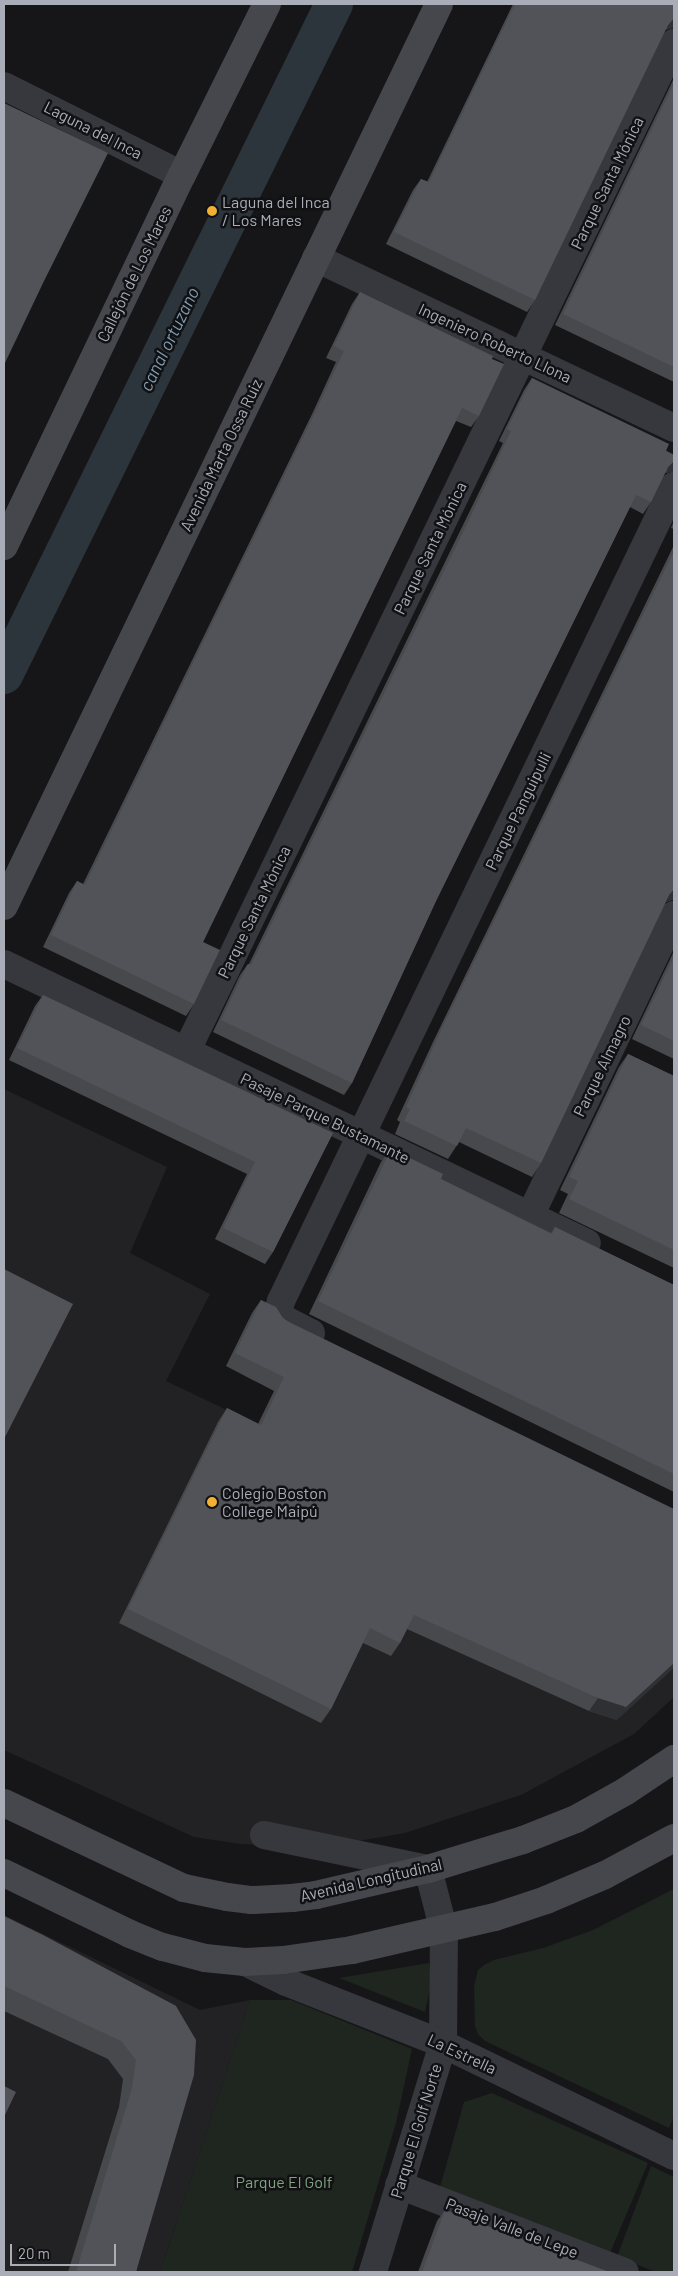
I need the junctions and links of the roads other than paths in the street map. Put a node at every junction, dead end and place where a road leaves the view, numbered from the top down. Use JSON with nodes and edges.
{"nodes":[{"id":1,"x":267,"y":4,"type":"edge"},
{"id":2,"x":438,"y":4,"type":"edge"},
{"id":3,"x":674,"y":43,"type":"edge"},
{"id":4,"x":4,"y":86,"type":"edge"},
{"id":5,"x":182,"y":175,"type":"junction"},
{"id":6,"x":316,"y":258,"type":"junction"},
{"id":7,"x":523,"y":356,"type":"junction"},
{"id":8,"x":674,"y":428,"type":"edge"},
{"id":9,"x":674,"y":486,"type":"edge"},
{"id":10,"x":4,"y":546,"type":"edge"},
{"id":11,"x":4,"y":906,"type":"edge"},
{"id":12,"x":674,"y":915,"type":"edge"},
{"id":13,"x":4,"y":964,"type":"edge"},
{"id":14,"x":611,"y":1046,"type":"junction"},
{"id":15,"x":186,"y":1052,"type":"junction"},
{"id":16,"x":638,"y":1059,"type":"edge"},
{"id":17,"x":361,"y":1136,"type":"junction"},
{"id":18,"x":530,"y":1216,"type":"junction"},
{"id":19,"x":611,"y":1255,"type":"edge"},
{"id":20,"x":331,"y":1342,"type":"edge"},
{"id":21,"x":674,"y":1759,"type":"edge"},
{"id":22,"x":4,"y":1803,"type":"edge"},
{"id":23,"x":264,"y":1835,"type":"dead end"},
{"id":24,"x":674,"y":1838,"type":"edge"},
{"id":25,"x":428,"y":1869,"type":"junction"},
{"id":26,"x":4,"y":1873,"type":"edge"},
{"id":27,"x":444,"y":1931,"type":"junction"},
{"id":28,"x":245,"y":1962,"type":"junction"},
{"id":29,"x":443,"y":2044,"type":"junction"},
{"id":30,"x":674,"y":2156,"type":"edge"},
{"id":31,"x":399,"y":2185,"type":"junction"},
{"id":32,"x":373,"y":2272,"type":"edge"},
{"id":33,"x":625,"y":2272,"type":"edge"}],
"edges":[{"from":1,"to":5,"type":"street","name":"Callejón de Los Mares"},
{"from":2,"to":6,"type":"street","name":"Avenida Marta Ossa Ruiz"},
{"from":3,"to":7,"type":"street","name":"Parque Santa Mónica"},
{"from":4,"to":5,"type":"street","name":"Laguna del Inca"},
{"from":5,"to":10,"type":"street","name":"Callejón de Los Mares"},
{"from":6,"to":7,"type":"street","name":"Ingeniero Roberto Llona"},
{"from":6,"to":11,"type":"street","name":"Avenida Marta Ossa Ruiz"},
{"from":7,"to":8,"type":"street","name":"Ingeniero Roberto Llona"},
{"from":7,"to":15,"type":"street","name":"Parque Santa Mónica"},
{"from":9,"to":17,"type":"street","name":"Parque Panguipulli"},
{"from":12,"to":14,"type":"street","name":"Parque Almagro"},
{"from":13,"to":15,"type":"street","name":"Pasaje Parque Bustamante"},
{"from":14,"to":16,"type":"street"},
{"from":14,"to":18,"type":"street","name":"Parque Almagro"},
{"from":15,"to":17,"type":"street","name":"Pasaje Parque Bustamante"},
{"from":17,"to":18,"type":"street","name":"Pasaje Parque Bustamante"},
{"from":17,"to":20,"type":"street","name":"Parque Panguipulli"},
{"from":18,"to":19,"type":"street","name":"Pasaje Parque Bustamante"},
{"from":21,"to":25,"type":"street","name":"Avenida Longitudinal"},
{"from":22,"to":25,"type":"street","name":"Avenida Longitudinal"},
{"from":23,"to":25,"type":"street"},
{"from":24,"to":27,"type":"street"},
{"from":25,"to":27,"type":"street","name":"Parque El Golf Norte"},
{"from":26,"to":28,"type":"street"},
{"from":27,"to":28,"type":"street"},
{"from":27,"to":29,"type":"street","name":"Parque El Golf Norte"},
{"from":28,"to":29,"type":"street","name":"La Estrella"},
{"from":29,"to":30,"type":"street","name":"La Estrella"},
{"from":29,"to":31,"type":"street","name":"Parque El Golf Norte"},
{"from":31,"to":32,"type":"street","name":"Parque El Golf Norte"},
{"from":31,"to":33,"type":"street","name":"Pasaje Valle de Lepe"}]}
